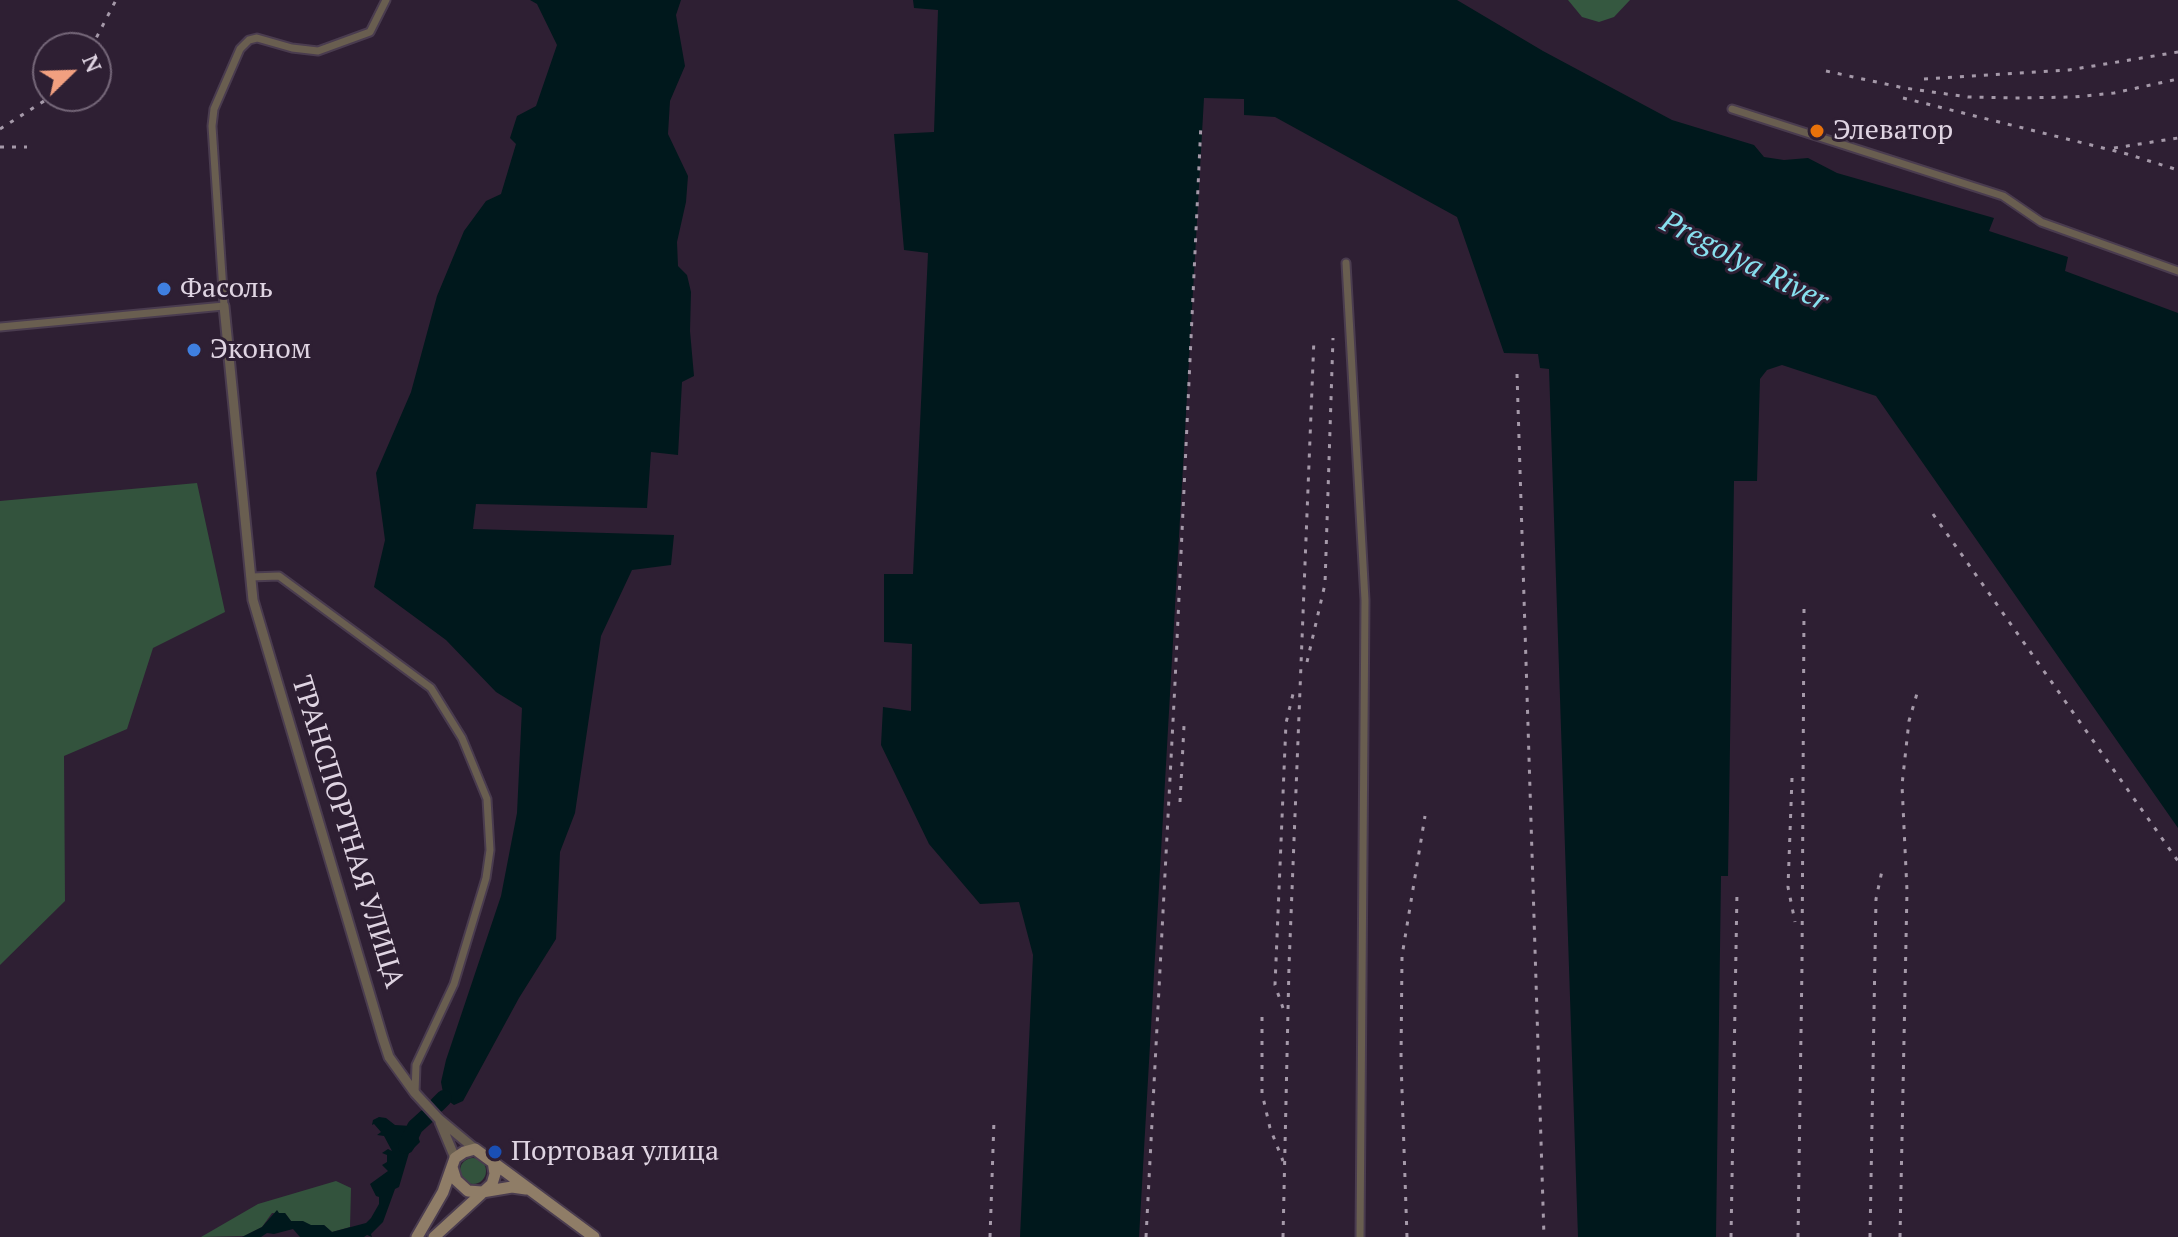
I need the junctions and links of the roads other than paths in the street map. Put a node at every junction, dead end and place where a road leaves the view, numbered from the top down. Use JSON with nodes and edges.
{"nodes":[{"id":1,"x":386,"y":0,"type":"edge"},
{"id":2,"x":1732,"y":109,"type":"dead end"},
{"id":3,"x":1346,"y":263,"type":"dead end"},
{"id":4,"x":2178,"y":271,"type":"edge"},
{"id":5,"x":224,"y":306,"type":"junction"},
{"id":6,"x":0,"y":327,"type":"edge"},
{"id":7,"x":251,"y":577,"type":"junction"},
{"id":8,"x":415,"y":1093,"type":"junction"},
{"id":9,"x":439,"y":1119,"type":"junction"},
{"id":10,"x":475,"y":1149,"type":"junction"},
{"id":11,"x":493,"y":1161,"type":"junction"},
{"id":12,"x":454,"y":1163,"type":"junction"},
{"id":13,"x":531,"y":1190,"type":"junction"},
{"id":14,"x":482,"y":1192,"type":"junction"},
{"id":15,"x":417,"y":1237,"type":"edge"},
{"id":16,"x":434,"y":1237,"type":"edge"},
{"id":17,"x":594,"y":1237,"type":"edge"},
{"id":18,"x":1360,"y":1237,"type":"edge"}],
"edges":[{"from":1,"to":5,"type":"street"},
{"from":2,"to":4,"type":"street"},
{"from":3,"to":18,"type":"street"},
{"from":5,"to":6,"type":"street"},
{"from":5,"to":7,"type":"street","name":"ТРАНСПОРТНАЯ УЛИЦА"},
{"from":7,"to":8,"type":"street","name":"ТРАНСПОРТНАЯ УЛИЦА"},
{"from":7,"to":8,"type":"street","name":"ТРАНСПОРТНАЯ УЛИЦА"},
{"from":8,"to":9,"type":"street","name":"ТРАНСПОРТНАЯ УЛИЦА"},
{"from":9,"to":10,"type":"street","name":"ТРАНСПОРТНАЯ УЛИЦА"},
{"from":9,"to":12,"type":"street","name":"ТРАНСПОРТНАЯ УЛИЦА"},
{"from":10,"to":11,"type":"main road","name":"ТРАНСПОРТНАЯ УЛИЦА"},
{"from":10,"to":12,"type":"main road"},
{"from":11,"to":13,"type":"main road"},
{"from":11,"to":14,"type":"main road"},
{"from":12,"to":14,"type":"main road","name":"ТРАНСПОРТНАЯ УЛИЦА"},
{"from":12,"to":15,"type":"main road"},
{"from":13,"to":14,"type":"main road"},
{"from":13,"to":17,"type":"main road"},
{"from":14,"to":16,"type":"main road"}]}
